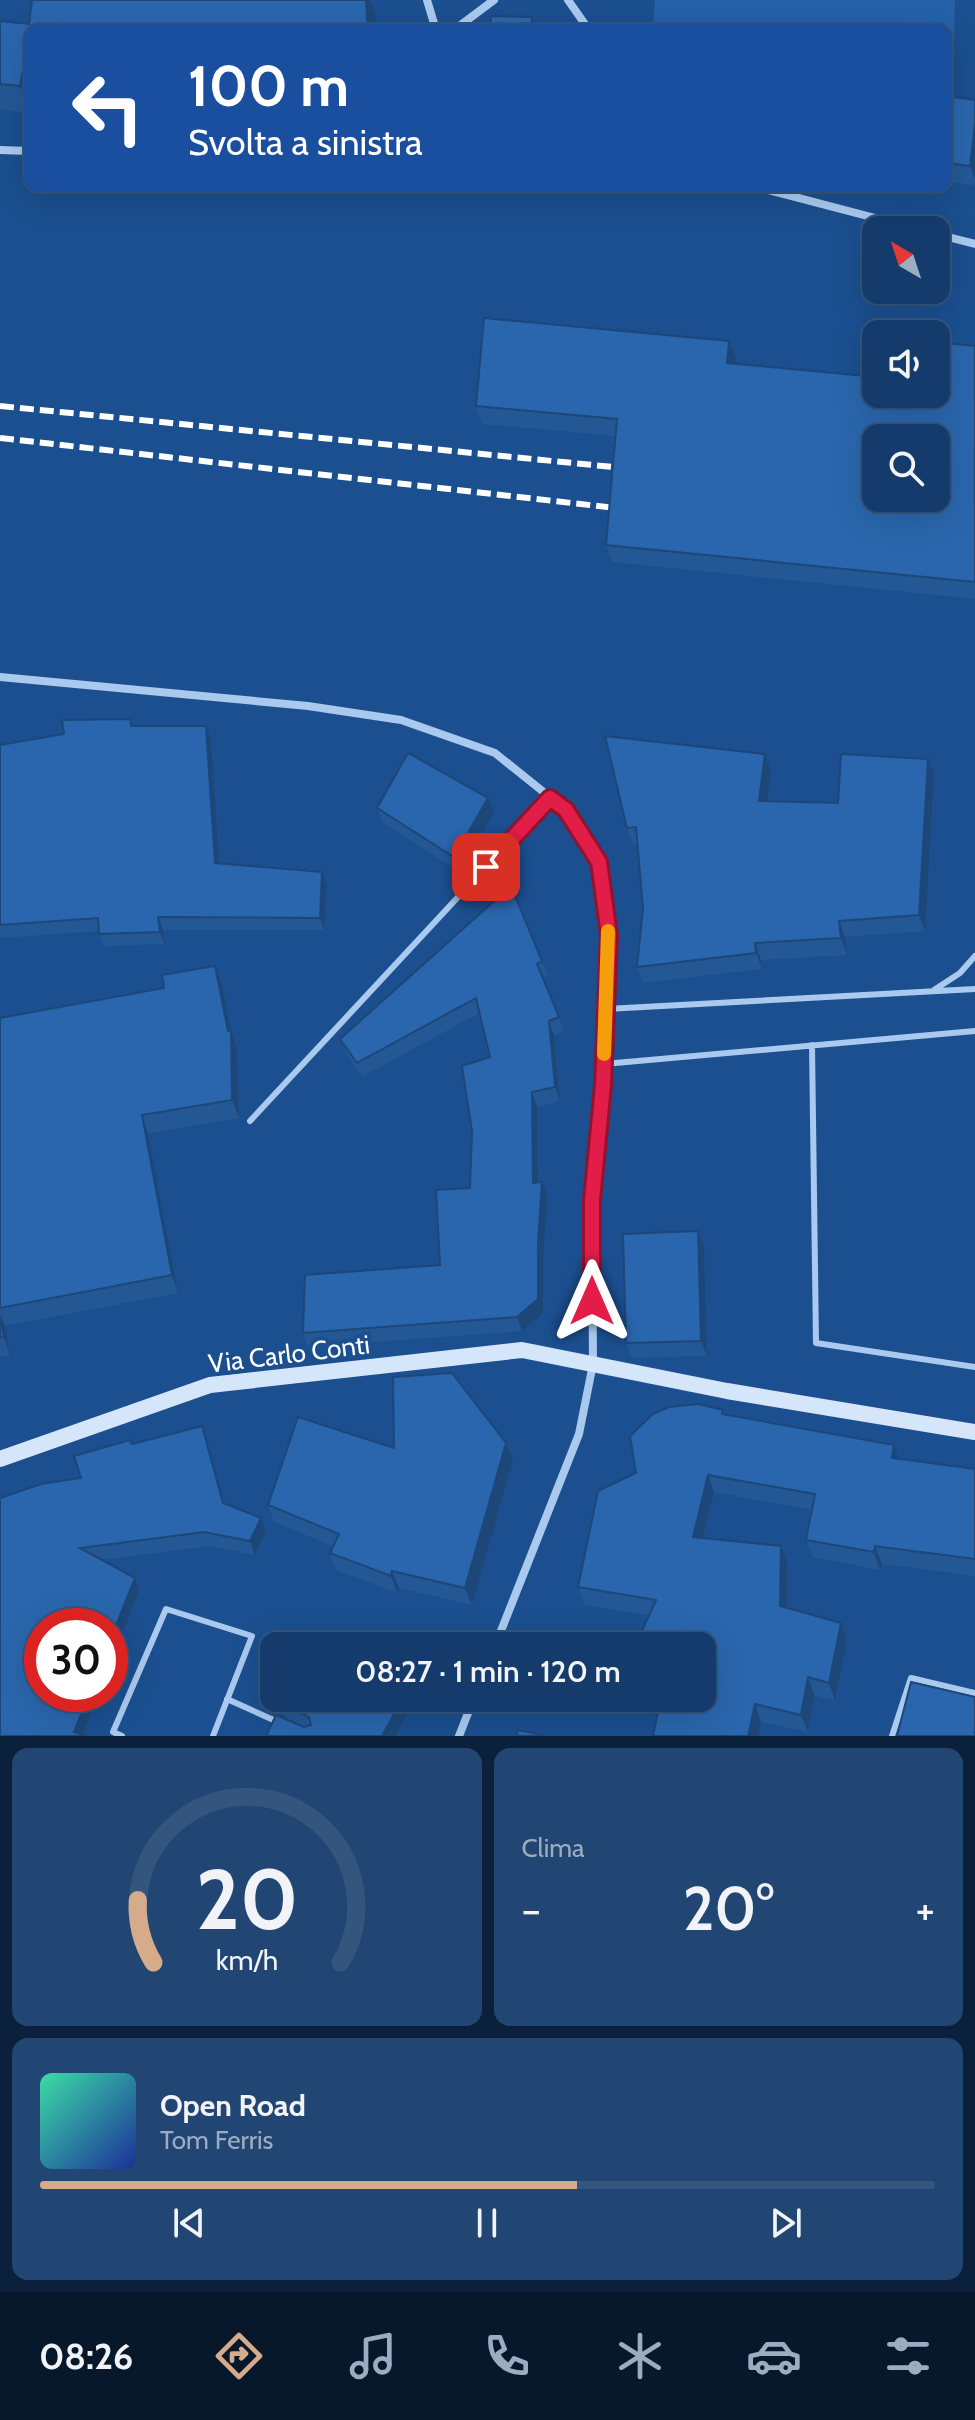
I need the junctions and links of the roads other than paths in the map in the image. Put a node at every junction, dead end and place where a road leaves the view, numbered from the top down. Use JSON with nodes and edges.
{"nodes":[{"id":1,"x":427,"y":0,"type":"edge"},
{"id":2,"x":494,"y":0,"type":"edge"},
{"id":3,"x":568,"y":0,"type":"edge"},
{"id":4,"x":434,"y":24,"type":"edge"},
{"id":5,"x":462,"y":24,"type":"edge"},
{"id":6,"x":585,"y":24,"type":"edge"},
{"id":7,"x":0,"y":150,"type":"edge"},
{"id":8,"x":24,"y":151,"type":"edge"},
{"id":9,"x":776,"y":192,"type":"edge"},
{"id":10,"x":868,"y":216,"type":"edge"},
{"id":11,"x":950,"y":238,"type":"edge"},
{"id":12,"x":975,"y":244,"type":"edge"},
{"id":13,"x":0,"y":677,"type":"edge"},
{"id":14,"x":550,"y":798,"type":"junction"},
{"id":15,"x":975,"y":956,"type":"edge"},
{"id":16,"x":975,"y":989,"type":"edge"},
{"id":17,"x":934,"y":990,"type":"junction"},
{"id":18,"x":606,"y":1009,"type":"junction"},
{"id":19,"x":975,"y":1031,"type":"edge"},
{"id":20,"x":812,"y":1045,"type":"junction"},
{"id":21,"x":604,"y":1064,"type":"junction"},
{"id":22,"x":250,"y":1121,"type":"dead end"},
{"id":23,"x":593,"y":1364,"type":"junction"},
{"id":24,"x":975,"y":1367,"type":"edge"},
{"id":25,"x":975,"y":1432,"type":"edge"},
{"id":26,"x":0,"y":1459,"type":"edge"},
{"id":27,"x":501,"y":1632,"type":"edge"},
{"id":28,"x":975,"y":1693,"type":"edge"},
{"id":29,"x":227,"y":1699,"type":"junction"},
{"id":30,"x":468,"y":1712,"type":"edge"},
{"id":31,"x":283,"y":1724,"type":"edge"},
{"id":32,"x":122,"y":1736,"type":"edge"},
{"id":33,"x":213,"y":1736,"type":"edge"},
{"id":34,"x":459,"y":1736,"type":"edge"},
{"id":35,"x":892,"y":1736,"type":"edge"}],
"edges":[{"from":1,"to":4,"type":"street"},
{"from":2,"to":5,"type":"street"},
{"from":3,"to":6,"type":"street"},
{"from":7,"to":8,"type":"street"},
{"from":9,"to":10,"type":"street"},
{"from":11,"to":12,"type":"street"},
{"from":13,"to":14,"type":"street"},
{"from":14,"to":18,"type":"street"},
{"from":14,"to":22,"type":"lane"},
{"from":15,"to":17,"type":"lane"},
{"from":16,"to":17,"type":"lane"},
{"from":17,"to":18,"type":"lane"},
{"from":18,"to":21,"type":"street"},
{"from":19,"to":20,"type":"lane"},
{"from":20,"to":21,"type":"lane"},
{"from":20,"to":24,"type":"lane"},
{"from":21,"to":23,"type":"street"},
{"from":23,"to":25,"type":"street","name":"Via Carlo Conti"},
{"from":23,"to":26,"type":"street","name":"Via Carlo Conti"},
{"from":23,"to":27,"type":"street"},
{"from":28,"to":35,"type":"lane"},
{"from":29,"to":31,"type":"lane"},
{"from":29,"to":32,"type":"lane"},
{"from":29,"to":33,"type":"lane"},
{"from":30,"to":34,"type":"street"}]}
